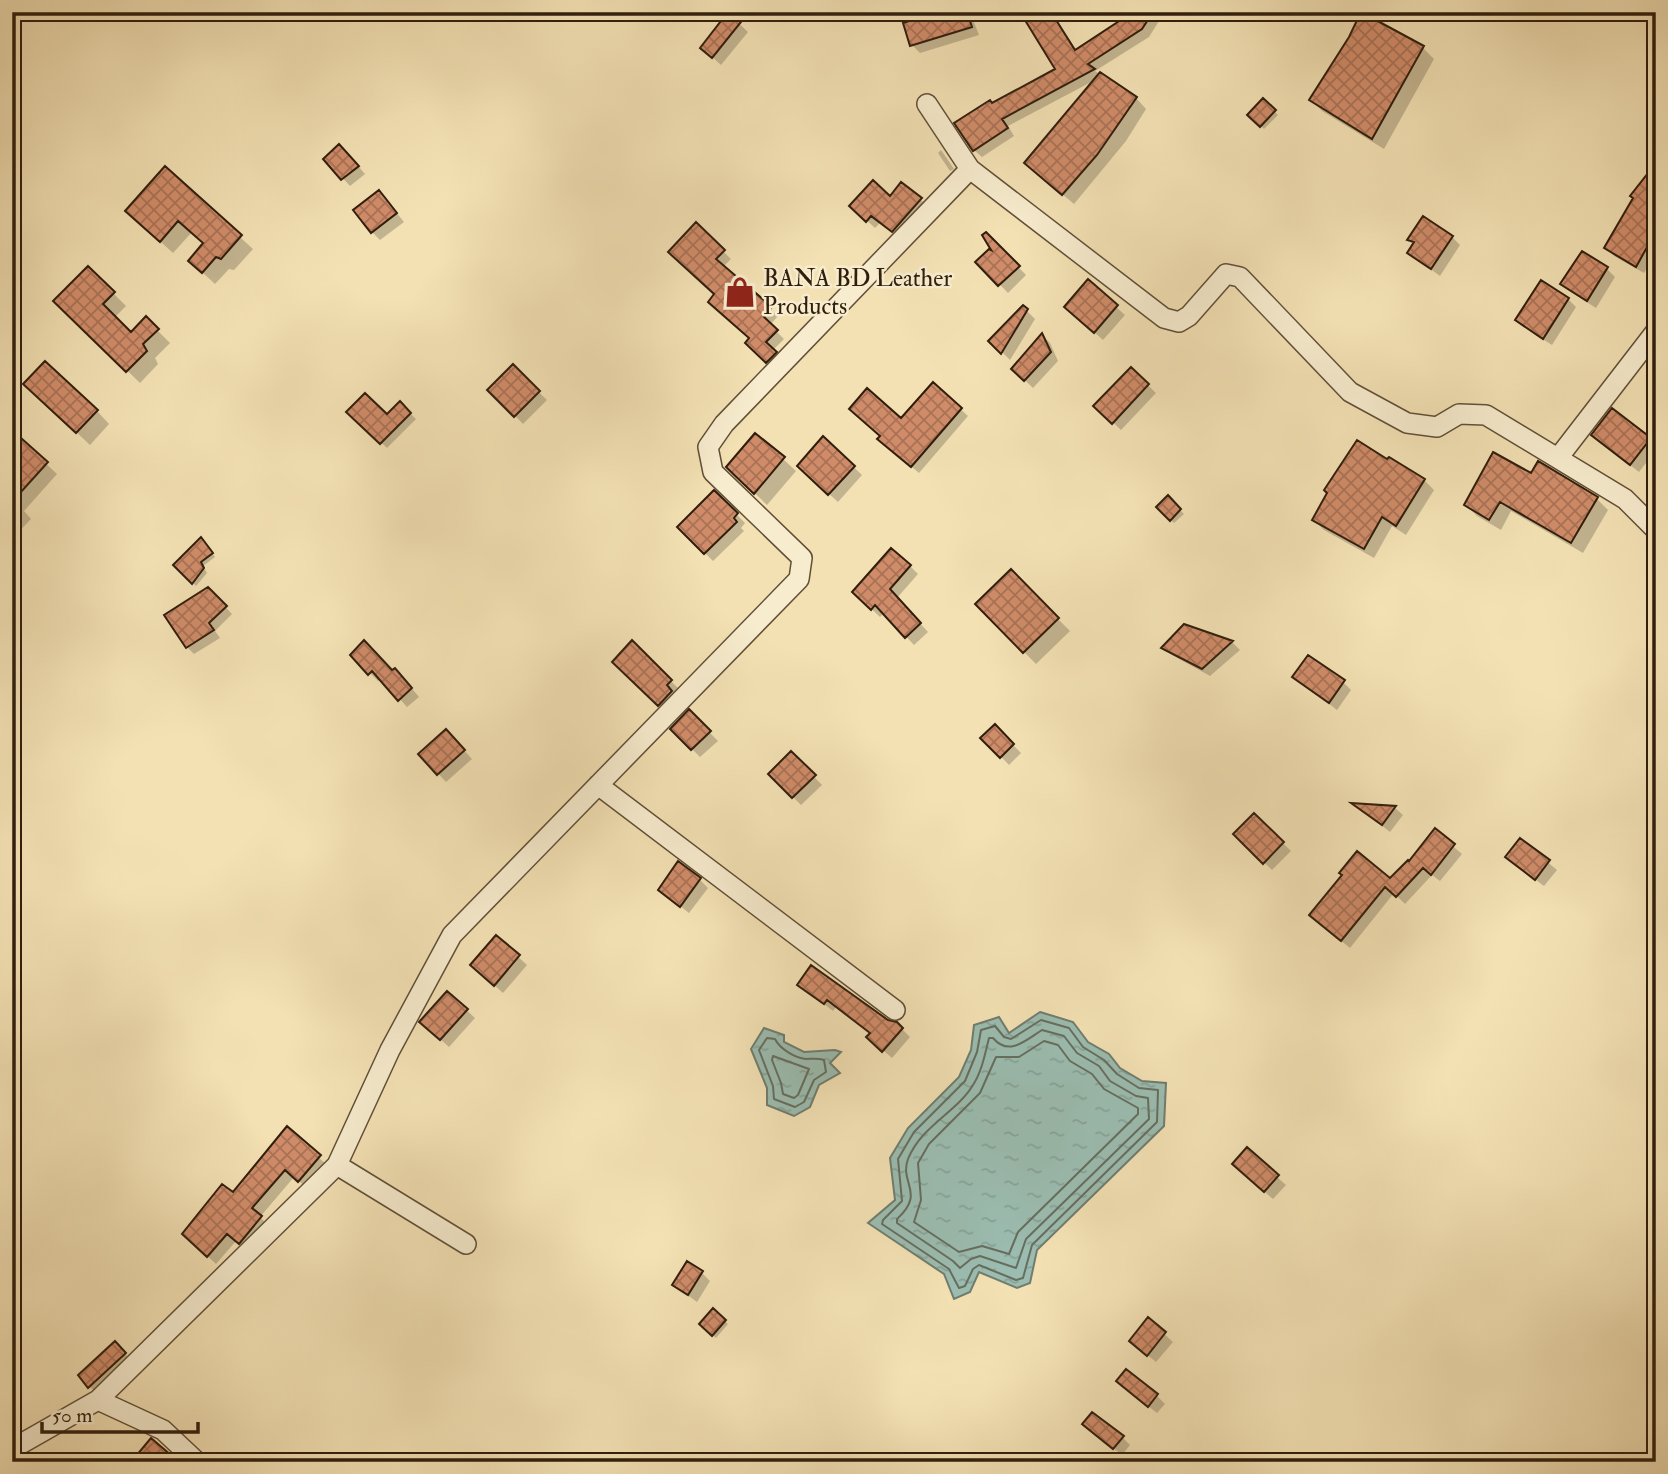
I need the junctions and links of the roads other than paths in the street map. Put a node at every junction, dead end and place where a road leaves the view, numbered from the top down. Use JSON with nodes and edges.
{"nodes":[{"id":1,"x":927,"y":104,"type":"dead end"},
{"id":2,"x":970,"y":169,"type":"junction"},
{"id":3,"x":1656,"y":331,"type":"edge"},
{"id":4,"x":1558,"y":458,"type":"junction"},
{"id":5,"x":1656,"y":530,"type":"edge"},
{"id":6,"x":598,"y":785,"type":"junction"},
{"id":7,"x":895,"y":1010,"type":"dead end"},
{"id":8,"x":337,"y":1165,"type":"junction"},
{"id":9,"x":466,"y":1244,"type":"dead end"},
{"id":10,"x":98,"y":1400,"type":"junction"},
{"id":11,"x":12,"y":1449,"type":"edge"},
{"id":12,"x":197,"y":1462,"type":"edge"}],
"edges":[{"from":1,"to":2,"type":"street"},
{"from":2,"to":4,"type":"street"},
{"from":2,"to":6,"type":"street"},
{"from":3,"to":4,"type":"street"},
{"from":4,"to":5,"type":"street"},
{"from":6,"to":7,"type":"street"},
{"from":6,"to":8,"type":"street"},
{"from":8,"to":9,"type":"street"},
{"from":8,"to":10,"type":"street"},
{"from":10,"to":11,"type":"street"},
{"from":10,"to":12,"type":"street"}]}
